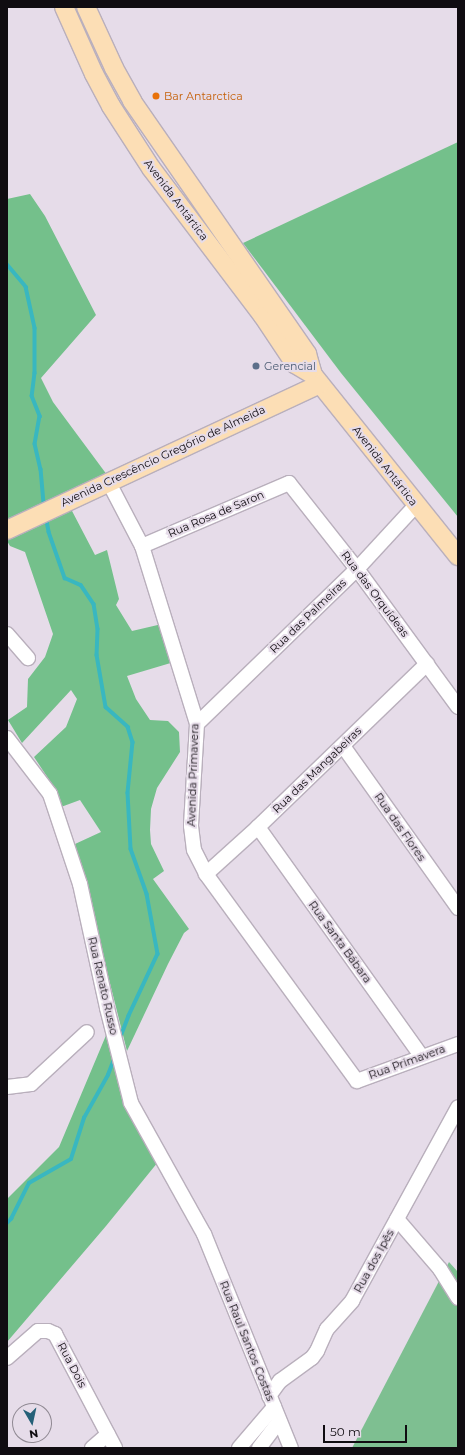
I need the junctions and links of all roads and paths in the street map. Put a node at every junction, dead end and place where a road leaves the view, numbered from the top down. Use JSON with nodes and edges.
{"nodes":[{"id":1,"x":64,"y":7,"type":"edge"},
{"id":2,"x":86,"y":7,"type":"edge"},
{"id":3,"x":98,"y":81,"type":"junction"},
{"id":4,"x":150,"y":129,"type":"junction"},
{"id":5,"x":317,"y":379,"type":"junction"},
{"id":6,"x":108,"y":481,"type":"junction"},
{"id":7,"x":289,"y":483,"type":"joint"},
{"id":8,"x":416,"y":506,"type":"junction"},
{"id":9,"x":7,"y":530,"type":"edge"},
{"id":10,"x":142,"y":546,"type":"junction"},
{"id":11,"x":458,"y":556,"type":"edge"},
{"id":12,"x":356,"y":569,"type":"junction"},
{"id":13,"x":7,"y":634,"type":"edge"},
{"id":14,"x":28,"y":658,"type":"dead end"},
{"id":15,"x":427,"y":664,"type":"junction"},
{"id":16,"x":458,"y":707,"type":"edge"},
{"id":17,"x":197,"y":724,"type":"junction"},
{"id":18,"x":7,"y":738,"type":"edge"},
{"id":19,"x":342,"y":746,"type":"junction"},
{"id":20,"x":258,"y":827,"type":"junction"},
{"id":21,"x":206,"y":874,"type":"junction"},
{"id":22,"x":458,"y":908,"type":"edge"},
{"id":23,"x":87,"y":1032,"type":"dead end"},
{"id":24,"x":458,"y":1044,"type":"edge"},
{"id":25,"x":422,"y":1057,"type":"junction"},
{"id":26,"x":357,"y":1081,"type":"joint"},
{"id":27,"x":7,"y":1087,"type":"edge"},
{"id":28,"x":458,"y":1108,"type":"edge"},
{"id":29,"x":397,"y":1219,"type":"junction"},
{"id":30,"x":204,"y":1234,"type":"joint"},
{"id":31,"x":458,"y":1298,"type":"edge"},
{"id":32,"x":7,"y":1358,"type":"edge"},
{"id":33,"x":272,"y":1402,"type":"junction"},
{"id":34,"x":279,"y":1421,"type":"junction"},
{"id":35,"x":108,"y":1434,"type":"junction"},
{"id":36,"x":92,"y":1448,"type":"edge"},
{"id":37,"x":115,"y":1448,"type":"edge"},
{"id":38,"x":239,"y":1448,"type":"edge"},
{"id":39,"x":260,"y":1448,"type":"edge"},
{"id":40,"x":291,"y":1448,"type":"edge"}],
"edges":[{"from":1,"to":3,"type":"main road","name":"Avenida Antártica"},
{"from":2,"to":4,"type":"main road","name":"Avenida Antártica"},
{"from":3,"to":4,"type":"main road"},
{"from":3,"to":5,"type":"main road","name":"Avenida Antártica"},
{"from":4,"to":5,"type":"main road","name":"Avenida Antártica"},
{"from":5,"to":6,"type":"main road","name":"Avenida Crescêncio Gregório de Almeida"},
{"from":5,"to":8,"type":"main road","name":"Avenida Antártica"},
{"from":6,"to":9,"type":"main road","name":"Avenida Crescêncio Gregório de Almeida"},
{"from":6,"to":10,"type":"street","name":"Avenida Primavera"},
{"from":7,"to":10,"type":"street","name":"Rua Rosa de Saron"},
{"from":7,"to":12,"type":"street","name":"Rua das Orquídeas"},
{"from":8,"to":11,"type":"main road","name":"Avenida Antártica"},
{"from":8,"to":12,"type":"street","name":"Rua das Palmeiras"},
{"from":10,"to":17,"type":"street","name":"Avenida Primavera"},
{"from":12,"to":15,"type":"street","name":"Rua das Orquídeas"},
{"from":12,"to":17,"type":"street","name":"Rua das Palmeiras"},
{"from":13,"to":14,"type":"street"},
{"from":15,"to":16,"type":"street","name":"Rua das Orquídeas"},
{"from":15,"to":19,"type":"street","name":"Rua das Mangabeiras"},
{"from":17,"to":21,"type":"street","name":"Avenida Primavera"},
{"from":18,"to":30,"type":"street","name":"Rua Renato Russo"},
{"from":19,"to":20,"type":"street","name":"Rua das Mangabeiras"},
{"from":19,"to":22,"type":"street","name":"Rua das Flores"},
{"from":20,"to":21,"type":"street","name":"Rua das Mangabeiras"},
{"from":20,"to":25,"type":"street","name":"Rua Santa Bábara"},
{"from":21,"to":26,"type":"street","name":"Avenida Primavera"},
{"from":23,"to":27,"type":"street"},
{"from":24,"to":25,"type":"street","name":"Rua Primavera"},
{"from":25,"to":26,"type":"street","name":"Rua Primavera"},
{"from":28,"to":29,"type":"street","name":"Rua dos Ipês"},
{"from":29,"to":31,"type":"street"},
{"from":29,"to":33,"type":"street","name":"Rua dos Ipês"},
{"from":30,"to":33,"type":"street","name":"Rua Raul Santos Costas"},
{"from":32,"to":35,"type":"street","name":"Rua Dois"},
{"from":33,"to":34,"type":"street","name":"Rua Raul Santos Costas"},
{"from":33,"to":38,"type":"street","name":"Rua dos Ipês"},
{"from":34,"to":39,"type":"street"},
{"from":34,"to":40,"type":"street","name":"Rua Raul Santos Costas"},
{"from":35,"to":36,"type":"street"},
{"from":35,"to":37,"type":"street","name":"Rua Dois"}]}
